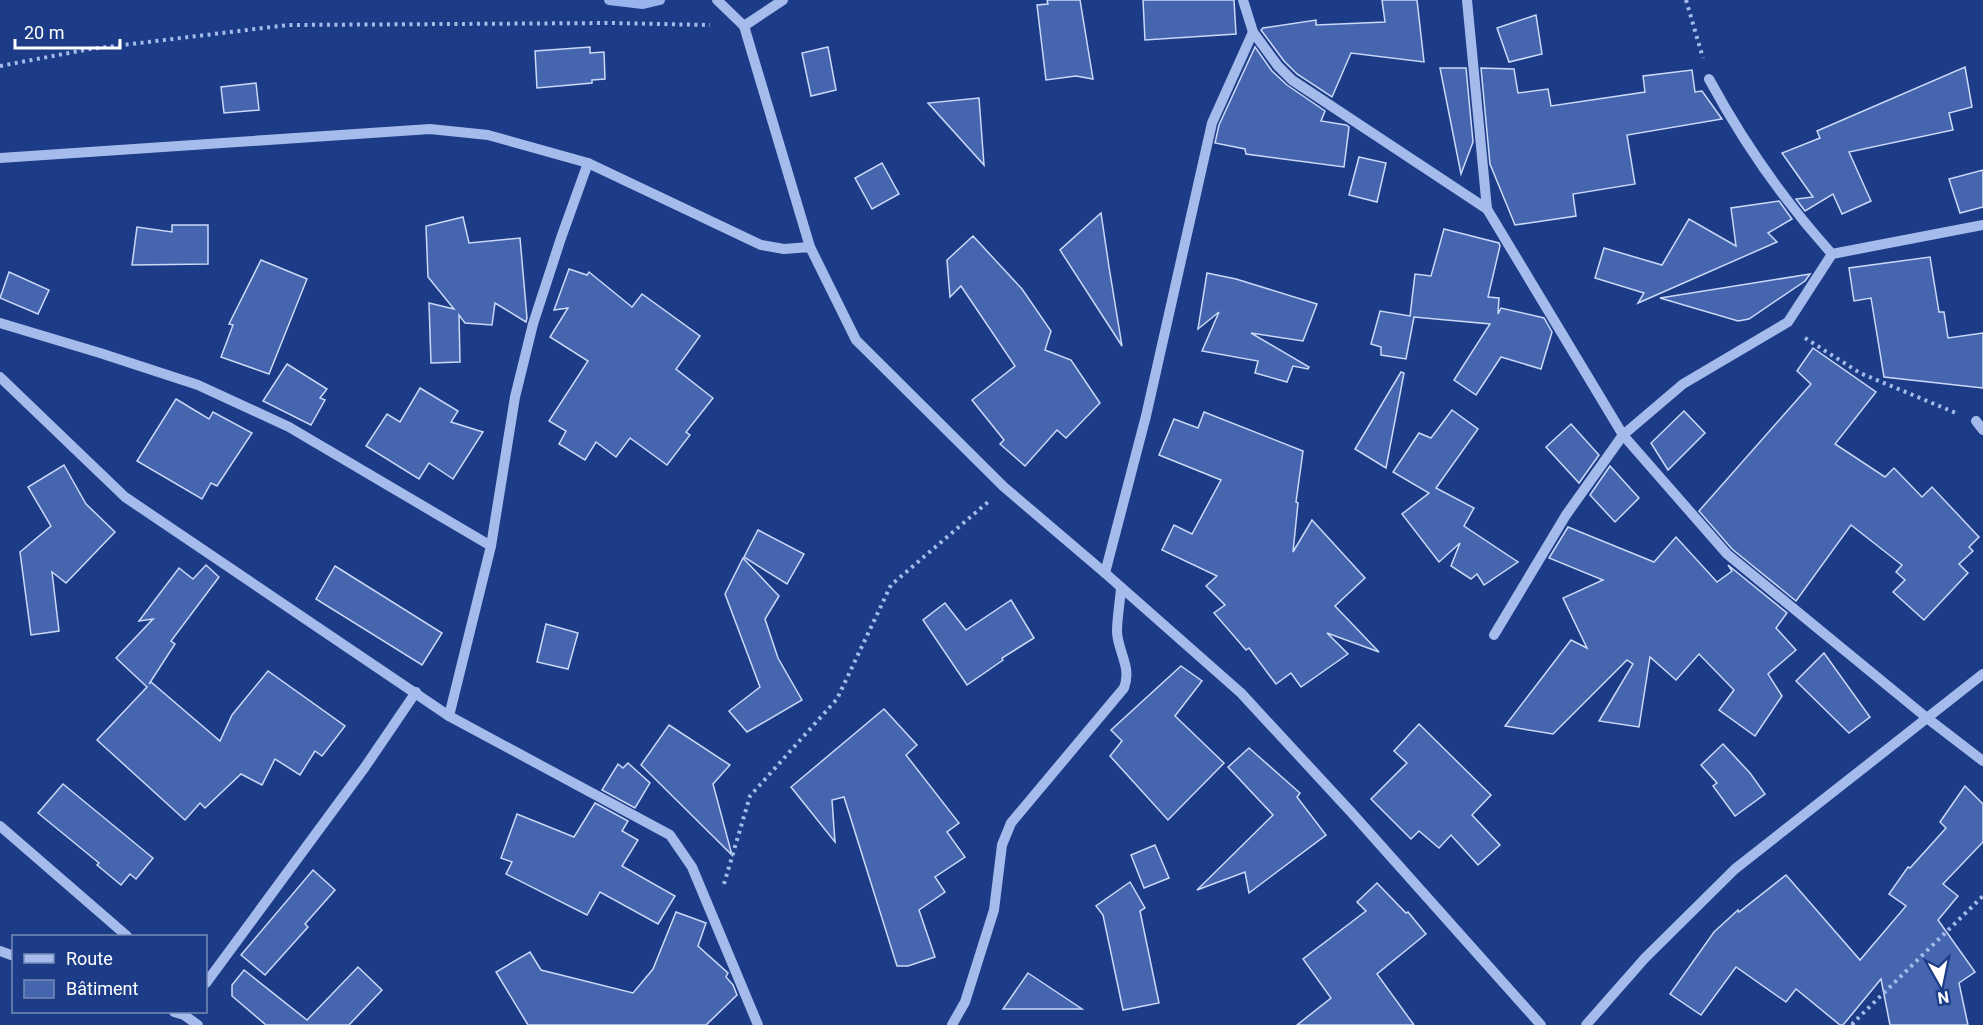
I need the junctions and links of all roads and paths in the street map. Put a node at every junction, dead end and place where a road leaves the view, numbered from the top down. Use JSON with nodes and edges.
{"nodes":[{"id":1,"x":717,"y":0,"type":"edge"},
{"id":2,"x":783,"y":0,"type":"edge"},
{"id":3,"x":1243,"y":0,"type":"edge"},
{"id":4,"x":1467,"y":0,"type":"edge"},
{"id":5,"x":1686,"y":0,"type":"edge"},
{"id":6,"x":744,"y":26,"type":"junction"},
{"id":7,"x":1253,"y":32,"type":"junction"},
{"id":8,"x":0,"y":66,"type":"edge"},
{"id":9,"x":1708,"y":79,"type":"joint"},
{"id":10,"x":0,"y":158,"type":"edge"},
{"id":11,"x":588,"y":163,"type":"junction"},
{"id":12,"x":1487,"y":209,"type":"junction"},
{"id":13,"x":1983,"y":225,"type":"edge"},
{"id":14,"x":810,"y":247,"type":"junction"},
{"id":15,"x":1832,"y":254,"type":"junction"},
{"id":16,"x":1788,"y":322,"type":"junction"},
{"id":17,"x":0,"y":323,"type":"edge"},
{"id":18,"x":0,"y":377,"type":"edge"},
{"id":19,"x":1979,"y":425,"type":"edge"},
{"id":20,"x":1623,"y":435,"type":"junction"},
{"id":21,"x":1004,"y":487,"type":"junction"},
{"id":22,"x":491,"y":546,"type":"junction"},
{"id":23,"x":1106,"y":573,"type":"junction"},
{"id":24,"x":1121,"y":588,"type":"junction"},
{"id":25,"x":1494,"y":635,"type":"dead end"},
{"id":26,"x":1983,"y":674,"type":"edge"},
{"id":27,"x":416,"y":692,"type":"junction"},
{"id":28,"x":449,"y":716,"type":"junction"},
{"id":29,"x":1927,"y":718,"type":"junction"},
{"id":30,"x":1983,"y":761,"type":"edge"},
{"id":31,"x":0,"y":826,"type":"edge"},
{"id":32,"x":1983,"y":896,"type":"edge"},
{"id":33,"x":714,"y":922,"type":"junction"},
{"id":34,"x":126,"y":935,"type":"edge"},
{"id":35,"x":207,"y":982,"type":"edge"},
{"id":36,"x":181,"y":1013,"type":"edge"},
{"id":37,"x":177,"y":1025,"type":"edge"},
{"id":38,"x":198,"y":1025,"type":"edge"},
{"id":39,"x":758,"y":1025,"type":"edge"},
{"id":40,"x":952,"y":1025,"type":"edge"},
{"id":41,"x":1541,"y":1025,"type":"edge"},
{"id":42,"x":1586,"y":1025,"type":"edge"},
{"id":43,"x":1853,"y":1025,"type":"edge"}],
"edges":[{"from":1,"to":6,"type":"street"},
{"from":2,"to":6,"type":"street"},
{"from":3,"to":7,"type":"street"},
{"from":4,"to":12,"type":"street"},
{"from":5,"to":9,"type":"path"},
{"from":6,"to":8,"type":"path"},
{"from":6,"to":14,"type":"street"},
{"from":7,"to":12,"type":"street"},
{"from":7,"to":23,"type":"street"},
{"from":9,"to":15,"type":"street"},
{"from":10,"to":11,"type":"street"},
{"from":11,"to":14,"type":"street"},
{"from":11,"to":22,"type":"street"},
{"from":12,"to":20,"type":"street"},
{"from":13,"to":15,"type":"street"},
{"from":14,"to":21,"type":"street"},
{"from":15,"to":16,"type":"street"},
{"from":16,"to":19,"type":"path"},
{"from":16,"to":20,"type":"street"},
{"from":17,"to":22,"type":"street"},
{"from":18,"to":27,"type":"street"},
{"from":20,"to":25,"type":"street"},
{"from":20,"to":29,"type":"street"},
{"from":21,"to":23,"type":"street"},
{"from":21,"to":33,"type":"path"},
{"from":22,"to":28,"type":"street"},
{"from":23,"to":24,"type":"street"},
{"from":24,"to":40,"type":"street"},
{"from":24,"to":41,"type":"street"},
{"from":26,"to":29,"type":"street"},
{"from":27,"to":28,"type":"street"},
{"from":27,"to":35,"type":"street"},
{"from":28,"to":33,"type":"street"},
{"from":29,"to":30,"type":"street"},
{"from":29,"to":42,"type":"street"},
{"from":31,"to":34,"type":"street"},
{"from":32,"to":43,"type":"path"},
{"from":33,"to":39,"type":"street"},
{"from":36,"to":37,"type":"street"},
{"from":36,"to":38,"type":"street"}]}
